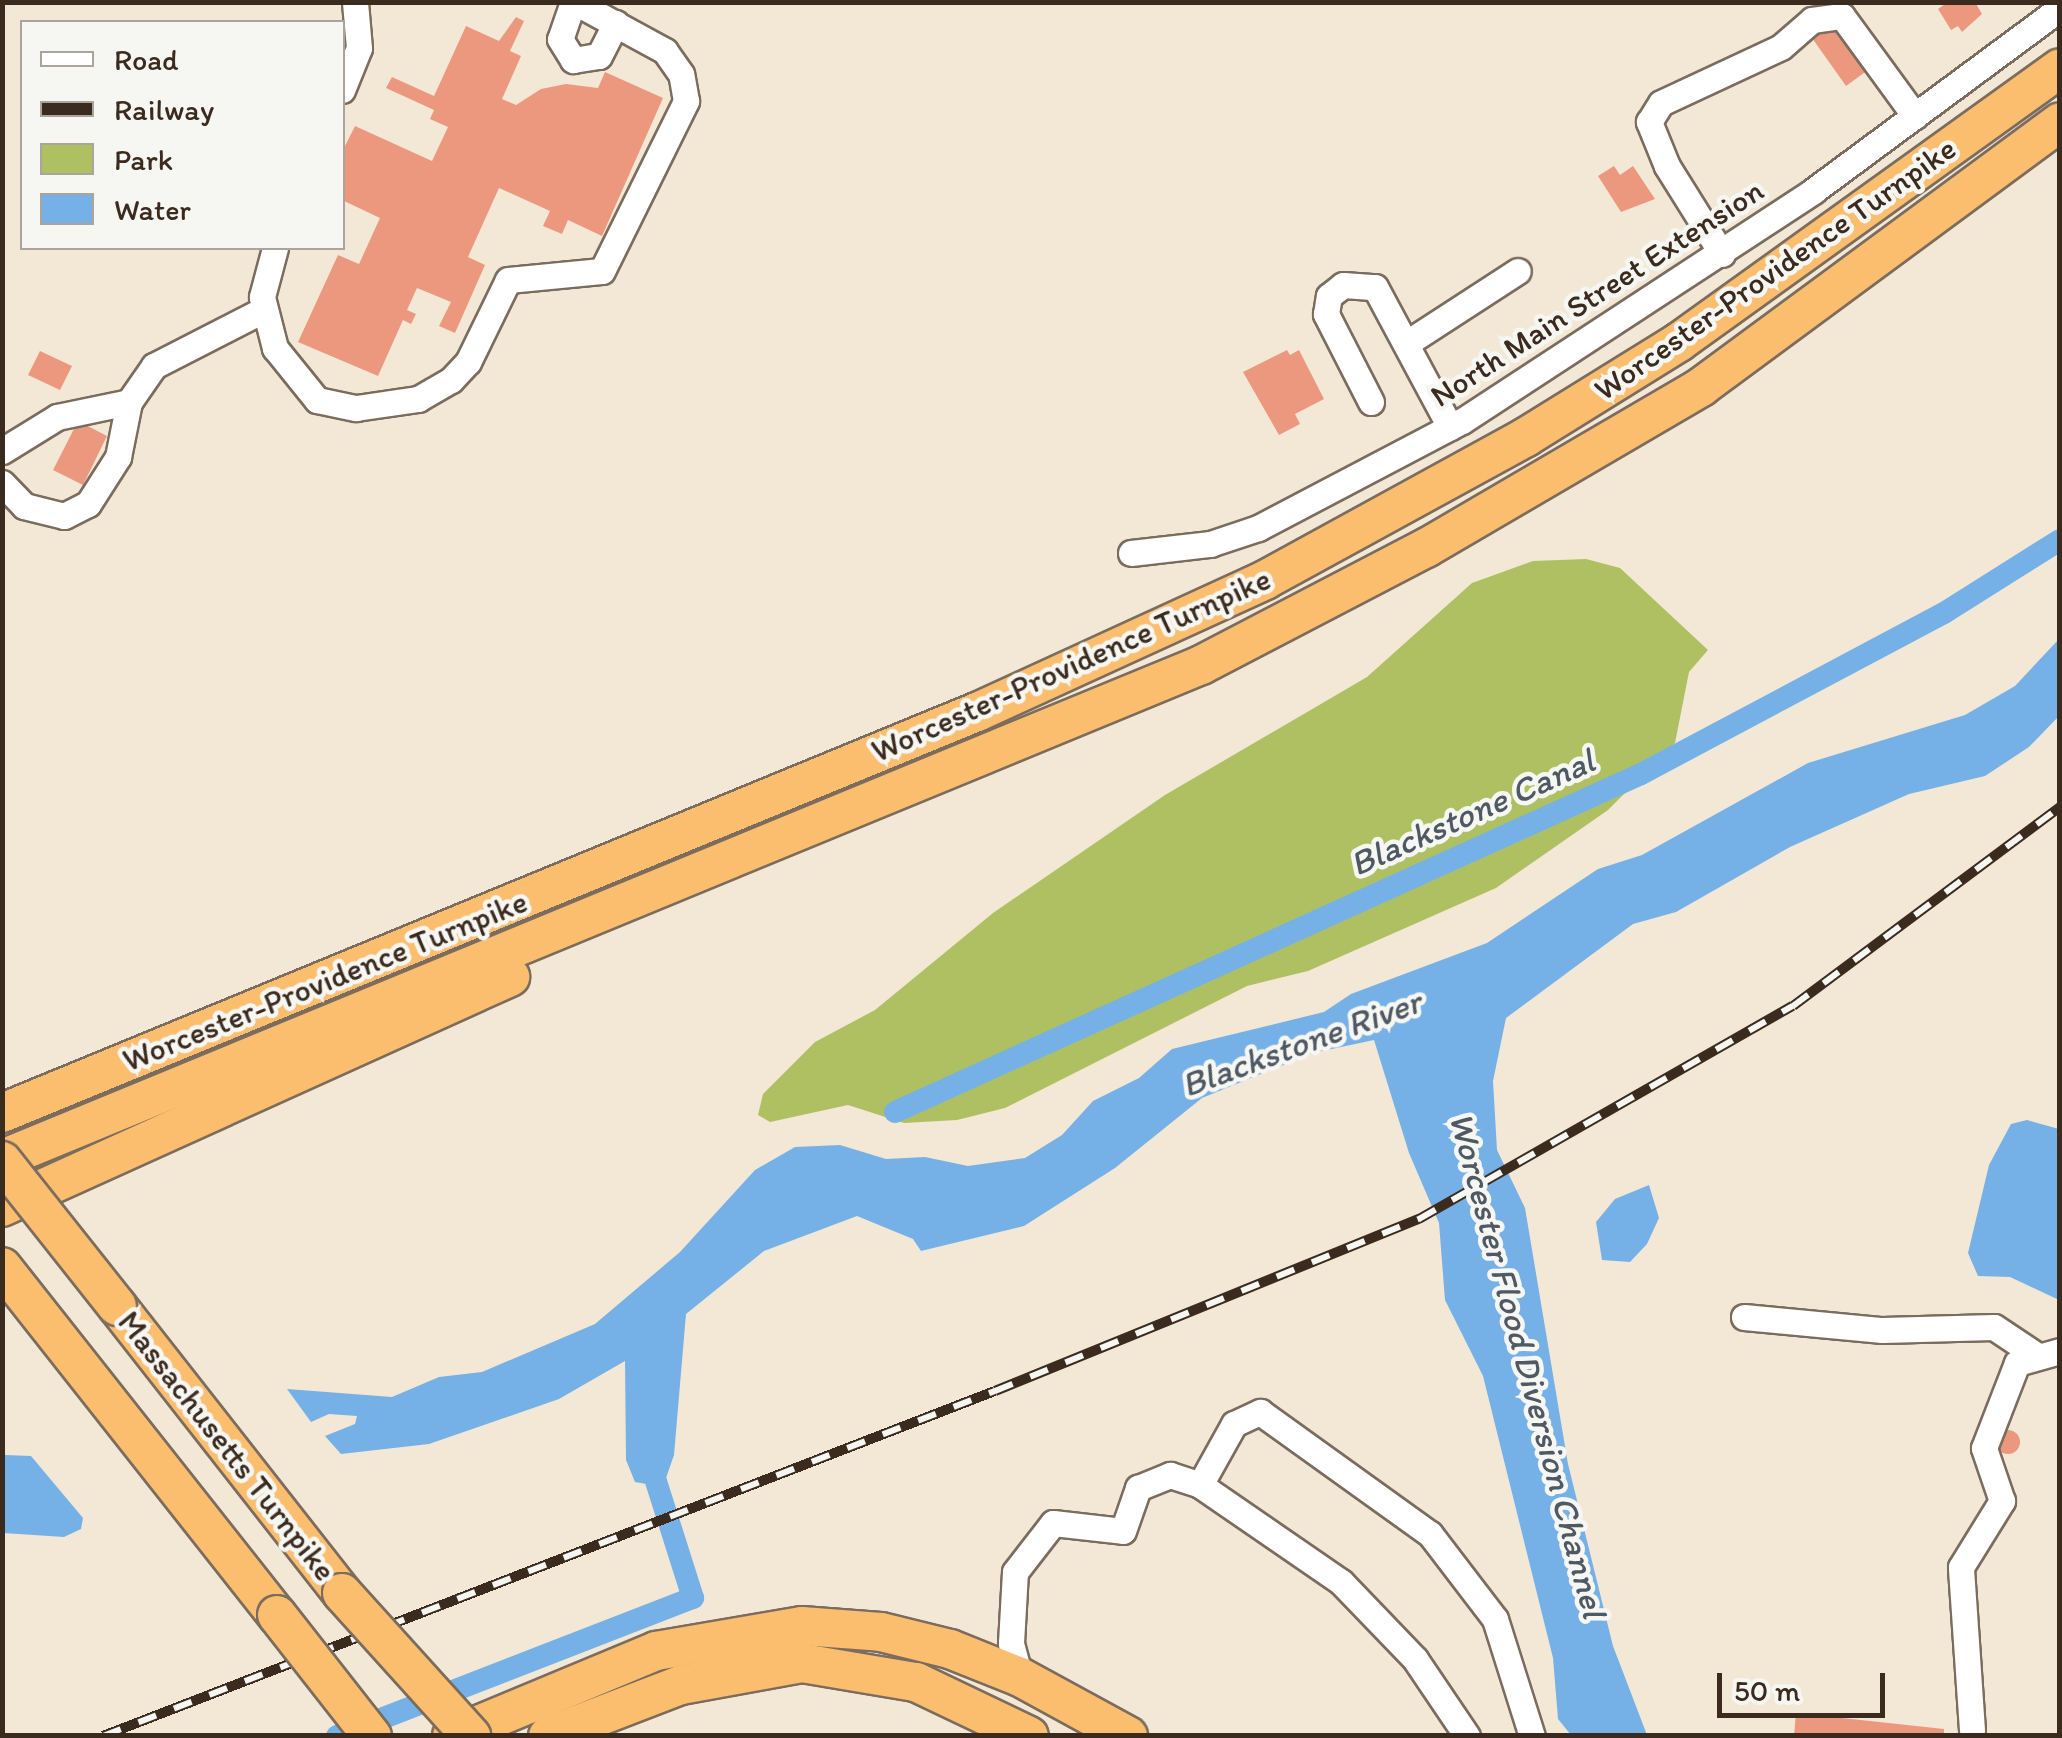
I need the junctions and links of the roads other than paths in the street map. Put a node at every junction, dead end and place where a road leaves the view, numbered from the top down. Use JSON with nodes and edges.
{"nodes":[{"id":1,"x":356,"y":2,"type":"edge"},
{"id":2,"x":574,"y":2,"type":"edge"},
{"id":3,"x":2060,"y":8,"type":"edge"},
{"id":4,"x":616,"y":23,"type":"junction"},
{"id":5,"x":2060,"y":68,"type":"edge"},
{"id":6,"x":345,"y":83,"type":"edge"},
{"id":7,"x":1915,"y":116,"type":"junction"},
{"id":8,"x":2060,"y":122,"type":"edge"},
{"id":9,"x":274,"y":250,"type":"edge"},
{"id":10,"x":1722,"y":254,"type":"junction"},
{"id":11,"x":1518,"y":271,"type":"dead end"},
{"id":12,"x":264,"y":310,"type":"junction"},
{"id":13,"x":1407,"y":343,"type":"junction"},
{"id":14,"x":129,"y":402,"type":"junction"},
{"id":15,"x":1372,"y":402,"type":"dead end"},
{"id":16,"x":1450,"y":427,"type":"junction"},
{"id":17,"x":2,"y":451,"type":"edge"},
{"id":18,"x":2,"y":483,"type":"edge"},
{"id":19,"x":1131,"y":553,"type":"dead end"},
{"id":20,"x":851,"y":814,"type":"junction"},
{"id":21,"x":2,"y":1113,"type":"edge"},
{"id":22,"x":2,"y":1160,"type":"edge"},
{"id":23,"x":2,"y":1206,"type":"edge"},
{"id":24,"x":2,"y":1267,"type":"edge"},
{"id":25,"x":1744,"y":1317,"type":"dead end"},
{"id":26,"x":2048,"y":1353,"type":"edge"},
{"id":27,"x":1200,"y":1485,"type":"junction"},
{"id":28,"x":342,"y":1592,"type":"junction"},
{"id":29,"x":277,"y":1615,"type":"junction"},
{"id":30,"x":1020,"y":1677,"type":"junction"},
{"id":31,"x":1972,"y":1730,"type":"dead end"},
{"id":32,"x":343,"y":1736,"type":"edge"},
{"id":33,"x":372,"y":1736,"type":"edge"},
{"id":34,"x":450,"y":1736,"type":"edge"},
{"id":35,"x":471,"y":1736,"type":"edge"},
{"id":36,"x":548,"y":1736,"type":"edge"},
{"id":37,"x":1028,"y":1736,"type":"edge"},
{"id":38,"x":1128,"y":1736,"type":"edge"},
{"id":39,"x":1467,"y":1736,"type":"edge"},
{"id":40,"x":1532,"y":1736,"type":"edge"}],
"edges":[{"from":1,"to":6,"type":"street"},
{"from":2,"to":4,"type":"street"},
{"from":2,"to":4,"type":"street"},
{"from":3,"to":7,"type":"street","name":"North Main Street Extension"},
{"from":4,"to":12,"type":"street"},
{"from":5,"to":21,"type":"highway","name":"Worcester-Providence Turnpike"},
{"from":7,"to":10,"type":"street","name":"North Main Street Extension"},
{"from":7,"to":10,"type":"street"},
{"from":8,"to":20,"type":"highway","name":"Worcester-Providence Turnpike"},
{"from":9,"to":12,"type":"street"},
{"from":10,"to":16,"type":"street","name":"North Main Street Extension"},
{"from":11,"to":13,"type":"street"},
{"from":12,"to":14,"type":"street"},
{"from":13,"to":15,"type":"street"},
{"from":13,"to":16,"type":"street"},
{"from":14,"to":17,"type":"street"},
{"from":14,"to":18,"type":"street"},
{"from":16,"to":19,"type":"street","name":"North Main Street Extension"},
{"from":20,"to":22,"type":"highway","name":"Worcester-Providence Turnpike"},
{"from":20,"to":23,"type":"highway"},
{"from":22,"to":28,"type":"highway","name":"Massachusetts Turnpike","bridge":true},
{"from":24,"to":29,"type":"highway","name":"Massachusetts Turnpike"},
{"from":25,"to":26,"type":"street"},
{"from":26,"to":31,"type":"street"},
{"from":27,"to":30,"type":"street"},
{"from":27,"to":39,"type":"street"},
{"from":27,"to":40,"type":"street"},
{"from":28,"to":34,"type":"highway","name":"Massachusetts Turnpike","bridge":true},
{"from":28,"to":35,"type":"highway","bridge":true},
{"from":29,"to":32,"type":"highway","bridge":true},
{"from":29,"to":33,"type":"highway","name":"Massachusetts Turnpike","bridge":true},
{"from":30,"to":34,"type":"highway"},
{"from":30,"to":38,"type":"highway"},
{"from":36,"to":37,"type":"highway"}]}
